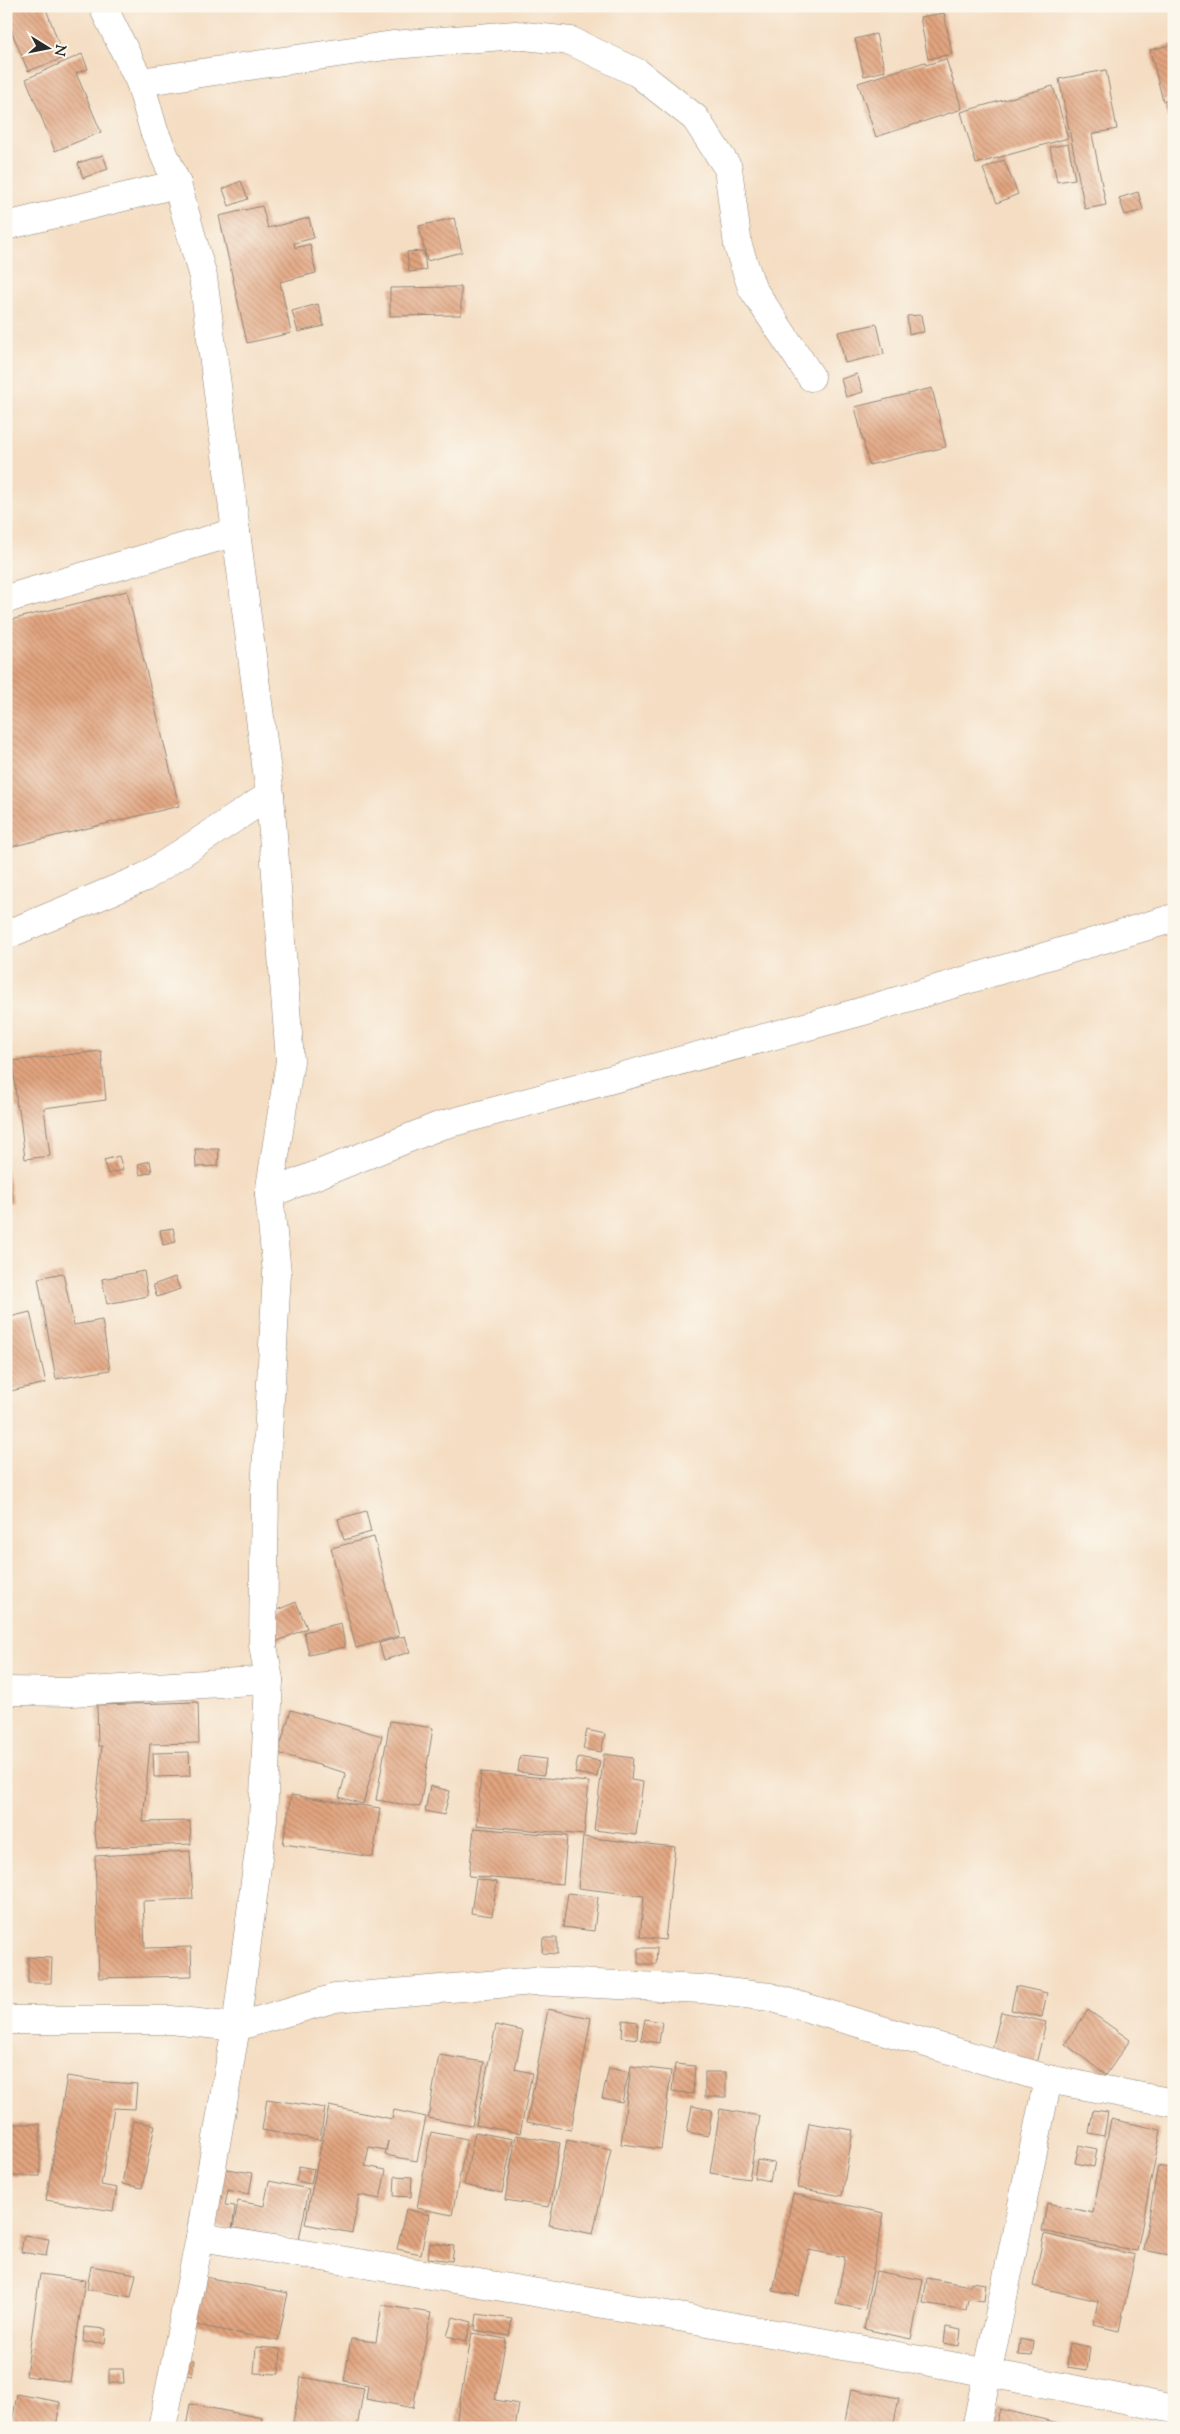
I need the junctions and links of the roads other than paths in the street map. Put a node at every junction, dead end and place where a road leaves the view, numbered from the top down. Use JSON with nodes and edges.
{"nodes":[{"id":1,"x":105,"y":6,"type":"edge"},
{"id":2,"x":140,"y":82,"type":"junction"},
{"id":3,"x":177,"y":184,"type":"junction"},
{"id":4,"x":6,"y":226,"type":"edge"},
{"id":5,"x":811,"y":377,"type":"dead end"},
{"id":6,"x":236,"y":532,"type":"junction"},
{"id":7,"x":6,"y":599,"type":"edge"},
{"id":8,"x":270,"y":795,"type":"junction"},
{"id":9,"x":1174,"y":918,"type":"edge"},
{"id":10,"x":6,"y":935,"type":"edge"},
{"id":11,"x":269,"y":1194,"type":"junction"},
{"id":12,"x":269,"y":1680,"type":"junction"},
{"id":13,"x":6,"y":1691,"type":"edge"},
{"id":14,"x":6,"y":2020,"type":"edge"},
{"id":15,"x":236,"y":2027,"type":"junction"},
{"id":16,"x":1048,"y":2079,"type":"junction"},
{"id":17,"x":1174,"y":2103,"type":"edge"},
{"id":18,"x":200,"y":2237,"type":"junction"},
{"id":19,"x":986,"y":2371,"type":"junction"},
{"id":20,"x":1174,"y":2408,"type":"edge"},
{"id":21,"x":162,"y":2428,"type":"edge"},
{"id":22,"x":976,"y":2428,"type":"edge"}],
"edges":[{"from":1,"to":2,"type":"street"},
{"from":2,"to":3,"type":"street"},
{"from":2,"to":5,"type":"street"},
{"from":3,"to":4,"type":"street"},
{"from":3,"to":6,"type":"street"},
{"from":6,"to":7,"type":"street"},
{"from":6,"to":8,"type":"street"},
{"from":8,"to":10,"type":"street"},
{"from":8,"to":11,"type":"street"},
{"from":9,"to":11,"type":"street"},
{"from":11,"to":12,"type":"street"},
{"from":12,"to":13,"type":"street"},
{"from":12,"to":15,"type":"street"},
{"from":14,"to":15,"type":"street"},
{"from":15,"to":16,"type":"street"},
{"from":15,"to":18,"type":"street"},
{"from":16,"to":17,"type":"street"},
{"from":16,"to":19,"type":"street"},
{"from":18,"to":19,"type":"street"},
{"from":18,"to":21,"type":"street"},
{"from":19,"to":20,"type":"street"},
{"from":19,"to":22,"type":"street"}]}
